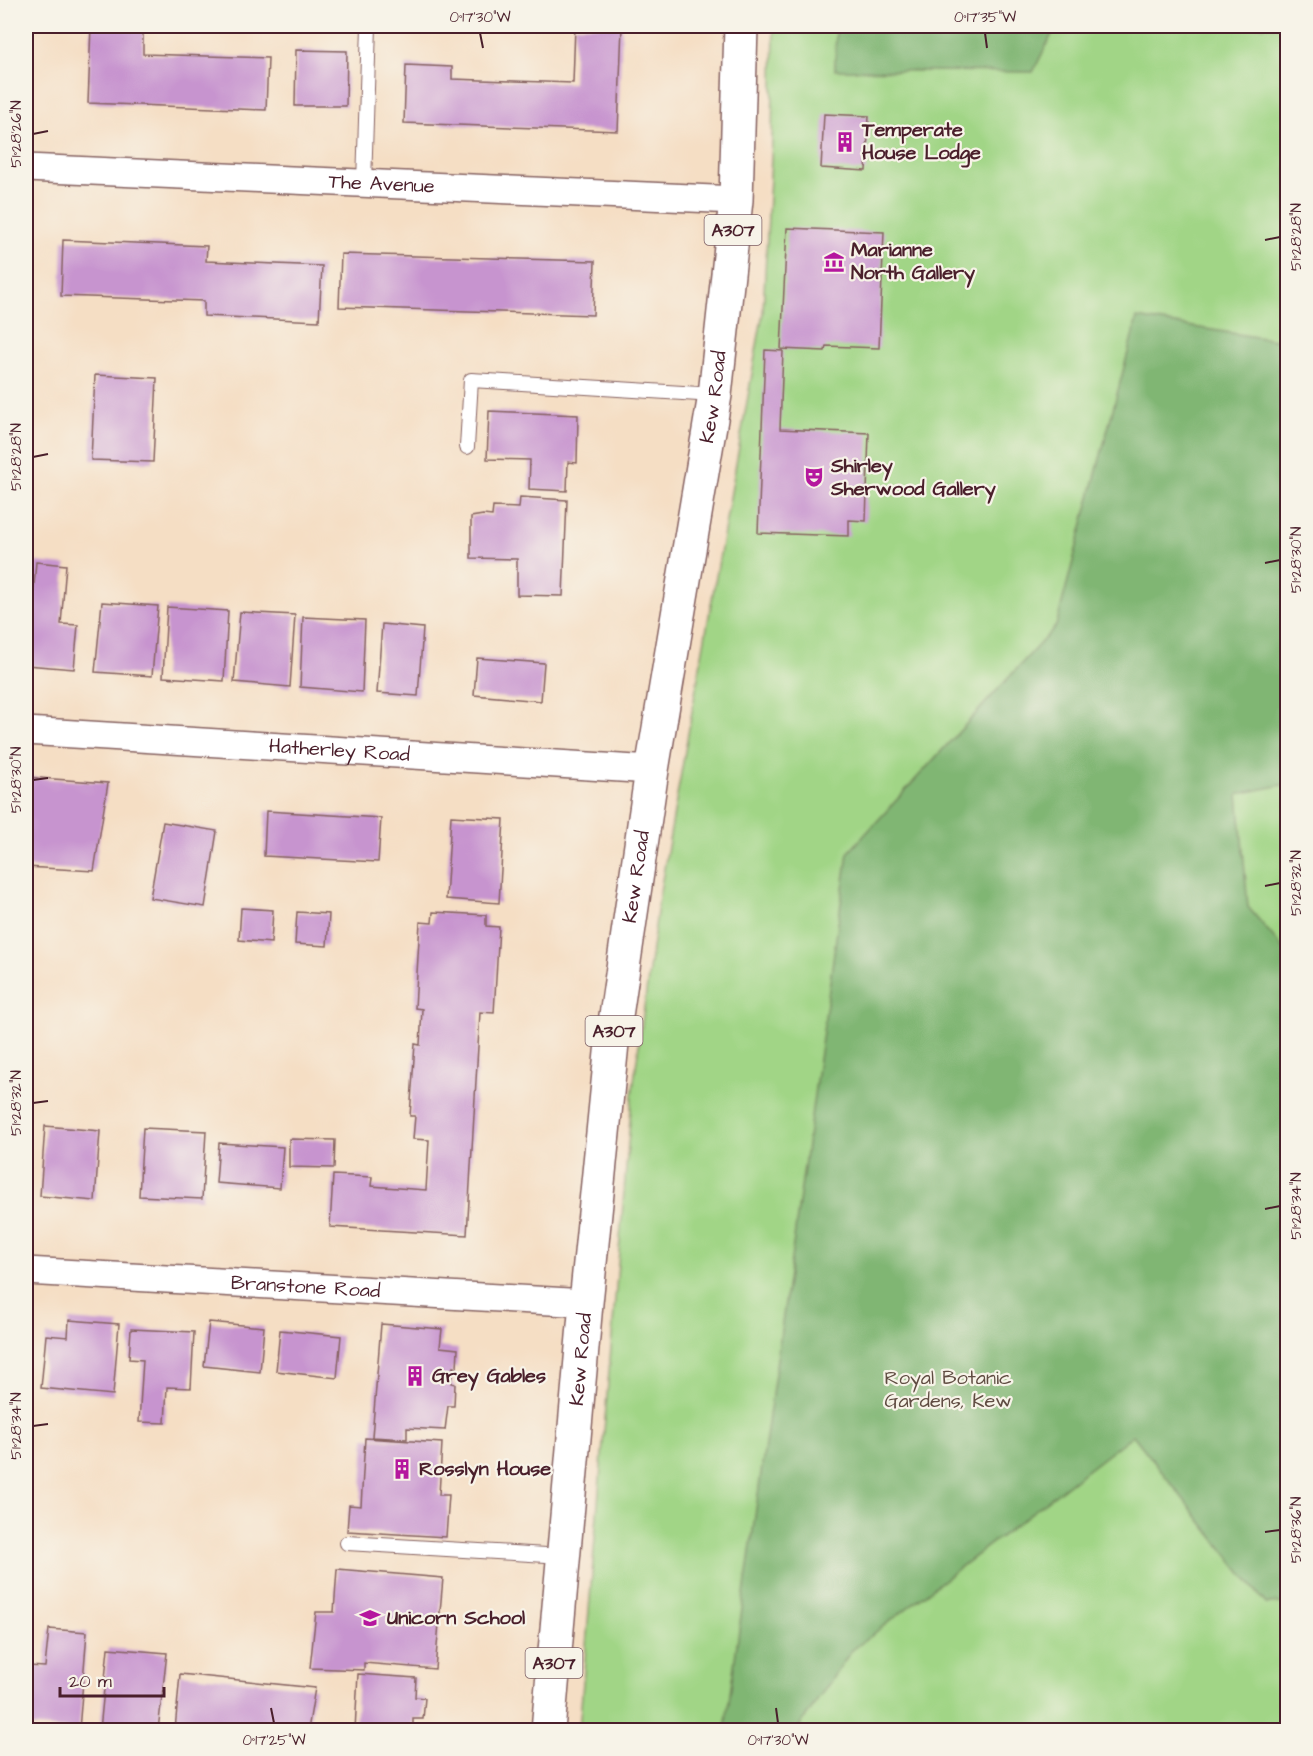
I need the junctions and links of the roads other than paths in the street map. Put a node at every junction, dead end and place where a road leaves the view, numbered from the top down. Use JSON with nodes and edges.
{"nodes":[{"id":1,"x":369,"y":26,"type":"edge"},
{"id":2,"x":741,"y":26,"type":"edge"},
{"id":3,"x":26,"y":168,"type":"edge"},
{"id":4,"x":364,"y":183,"type":"junction"},
{"id":5,"x":736,"y":200,"type":"junction"},
{"id":6,"x":715,"y":395,"type":"junction"},
{"id":7,"x":467,"y":447,"type":"dead end"},
{"id":8,"x":26,"y":731,"type":"edge"},
{"id":9,"x":652,"y":770,"type":"junction"},
{"id":10,"x":26,"y":1271,"type":"edge"},
{"id":11,"x":586,"y":1303,"type":"junction"},
{"id":12,"x":347,"y":1543,"type":"dead end"},
{"id":13,"x":564,"y":1556,"type":"junction"},
{"id":14,"x":548,"y":1731,"type":"edge"}],
"edges":[{"from":1,"to":4,"type":"lane"},
{"from":2,"to":5,"type":"main road","name":"Kew Road","number":"A307"},
{"from":3,"to":4,"type":"street","name":"The Avenue"},
{"from":4,"to":5,"type":"street","name":"The Avenue"},
{"from":5,"to":6,"type":"main road","name":"Kew Road","number":"A307"},
{"from":6,"to":7,"type":"lane"},
{"from":6,"to":9,"type":"main road","name":"Kew Road","number":"A307"},
{"from":8,"to":9,"type":"street","name":"Hatherley Road"},
{"from":9,"to":11,"type":"main road","name":"Kew Road","number":"A307"},
{"from":10,"to":11,"type":"street","name":"Branstone Road"},
{"from":11,"to":13,"type":"main road","name":"Kew Road","number":"A307"},
{"from":12,"to":13,"type":"lane"},
{"from":13,"to":14,"type":"main road","name":"Kew Road","number":"A307"}]}
